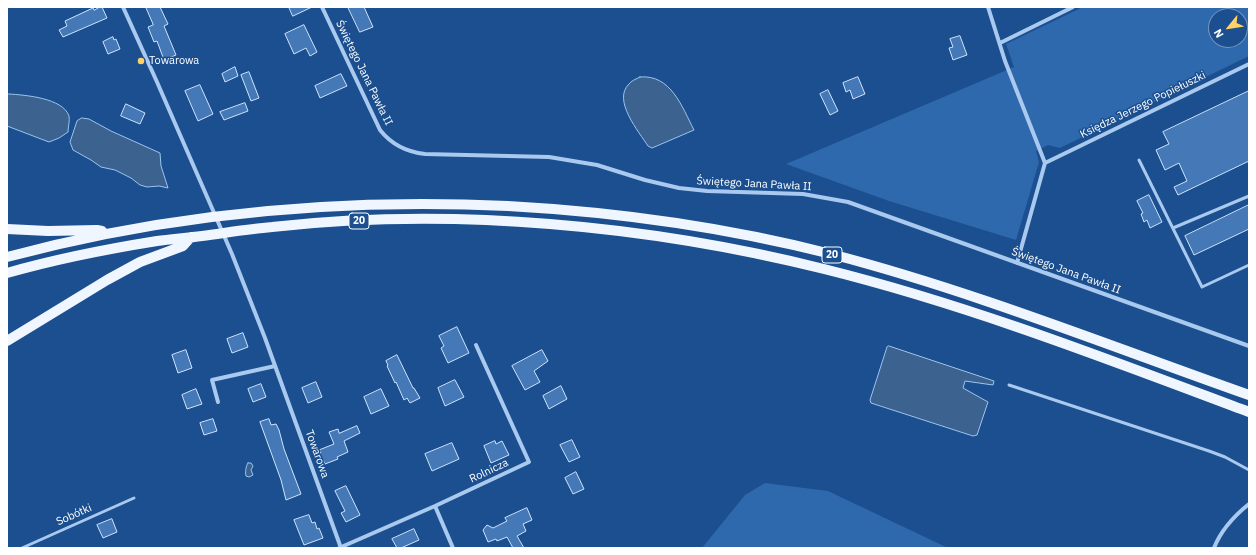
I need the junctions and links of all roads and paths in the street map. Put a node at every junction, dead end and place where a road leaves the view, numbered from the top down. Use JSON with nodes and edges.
{"nodes":[{"id":1,"x":123,"y":7,"type":"edge"},
{"id":2,"x":322,"y":7,"type":"edge"},
{"id":3,"x":988,"y":7,"type":"edge"},
{"id":4,"x":1073,"y":7,"type":"edge"},
{"id":5,"x":1000,"y":43,"type":"junction"},
{"id":6,"x":1249,"y":64,"type":"edge"},
{"id":7,"x":1139,"y":160,"type":"dead end"},
{"id":8,"x":1045,"y":163,"type":"junction"},
{"id":9,"x":1249,"y":196,"type":"edge"},
{"id":10,"x":1173,"y":228,"type":"junction"},
{"id":11,"x":7,"y":229,"type":"edge"},
{"id":12,"x":110,"y":233,"type":"junction"},
{"id":13,"x":191,"y":238,"type":"junction"},
{"id":14,"x":7,"y":257,"type":"edge"},
{"id":15,"x":1017,"y":263,"type":"junction"},
{"id":16,"x":1249,"y":265,"type":"edge"},
{"id":17,"x":7,"y":273,"type":"edge"},
{"id":18,"x":7,"y":341,"type":"edge"},
{"id":19,"x":476,"y":345,"type":"dead end"},
{"id":20,"x":1249,"y":346,"type":"edge"},
{"id":21,"x":276,"y":366,"type":"junction"},
{"id":22,"x":1009,"y":385,"type":"dead end"},
{"id":23,"x":1249,"y":395,"type":"edge"},
{"id":24,"x":218,"y":402,"type":"dead end"},
{"id":25,"x":1249,"y":412,"type":"edge"},
{"id":26,"x":1249,"y":470,"type":"edge"},
{"id":27,"x":134,"y":498,"type":"dead end"},
{"id":28,"x":1249,"y":504,"type":"edge"},
{"id":29,"x":435,"y":506,"type":"junction"},
{"id":30,"x":22,"y":548,"type":"edge"},
{"id":31,"x":340,"y":548,"type":"edge"},
{"id":32,"x":453,"y":548,"type":"edge"},
{"id":33,"x":1214,"y":548,"type":"edge"}],
"edges":[{"from":1,"to":21,"type":"street","name":"Towarowa"},
{"from":2,"to":15,"type":"street","name":"Świętego Jana Pawła II"},
{"from":3,"to":5,"type":"street"},
{"from":4,"to":5,"type":"street"},
{"from":5,"to":8,"type":"street"},
{"from":6,"to":8,"type":"street","name":"Księdza Jerzego Popiełuszki"},
{"from":7,"to":10,"type":"lane"},
{"from":8,"to":15,"type":"street"},
{"from":9,"to":10,"type":"lane"},
{"from":10,"to":16,"type":"lane"},
{"from":11,"to":12,"type":"main road"},
{"from":12,"to":14,"type":"main road","number":"20"},
{"from":12,"to":23,"type":"main road","number":"20"},
{"from":13,"to":17,"type":"main road","number":"20"},
{"from":13,"to":18,"type":"main road"},
{"from":13,"to":25,"type":"main road","number":"20"},
{"from":15,"to":20,"type":"street","name":"Świętego Jana Pawła II"},
{"from":19,"to":29,"type":"street","name":"Rolnicza"},
{"from":21,"to":24,"type":"street"},
{"from":21,"to":31,"type":"street","name":"Towarowa"},
{"from":22,"to":26,"type":"lane"},
{"from":27,"to":30,"type":"lane","name":"Sobótki"},
{"from":28,"to":33,"type":"street"},
{"from":29,"to":31,"type":"street","name":"Rolnicza"},
{"from":29,"to":32,"type":"street"}]}
